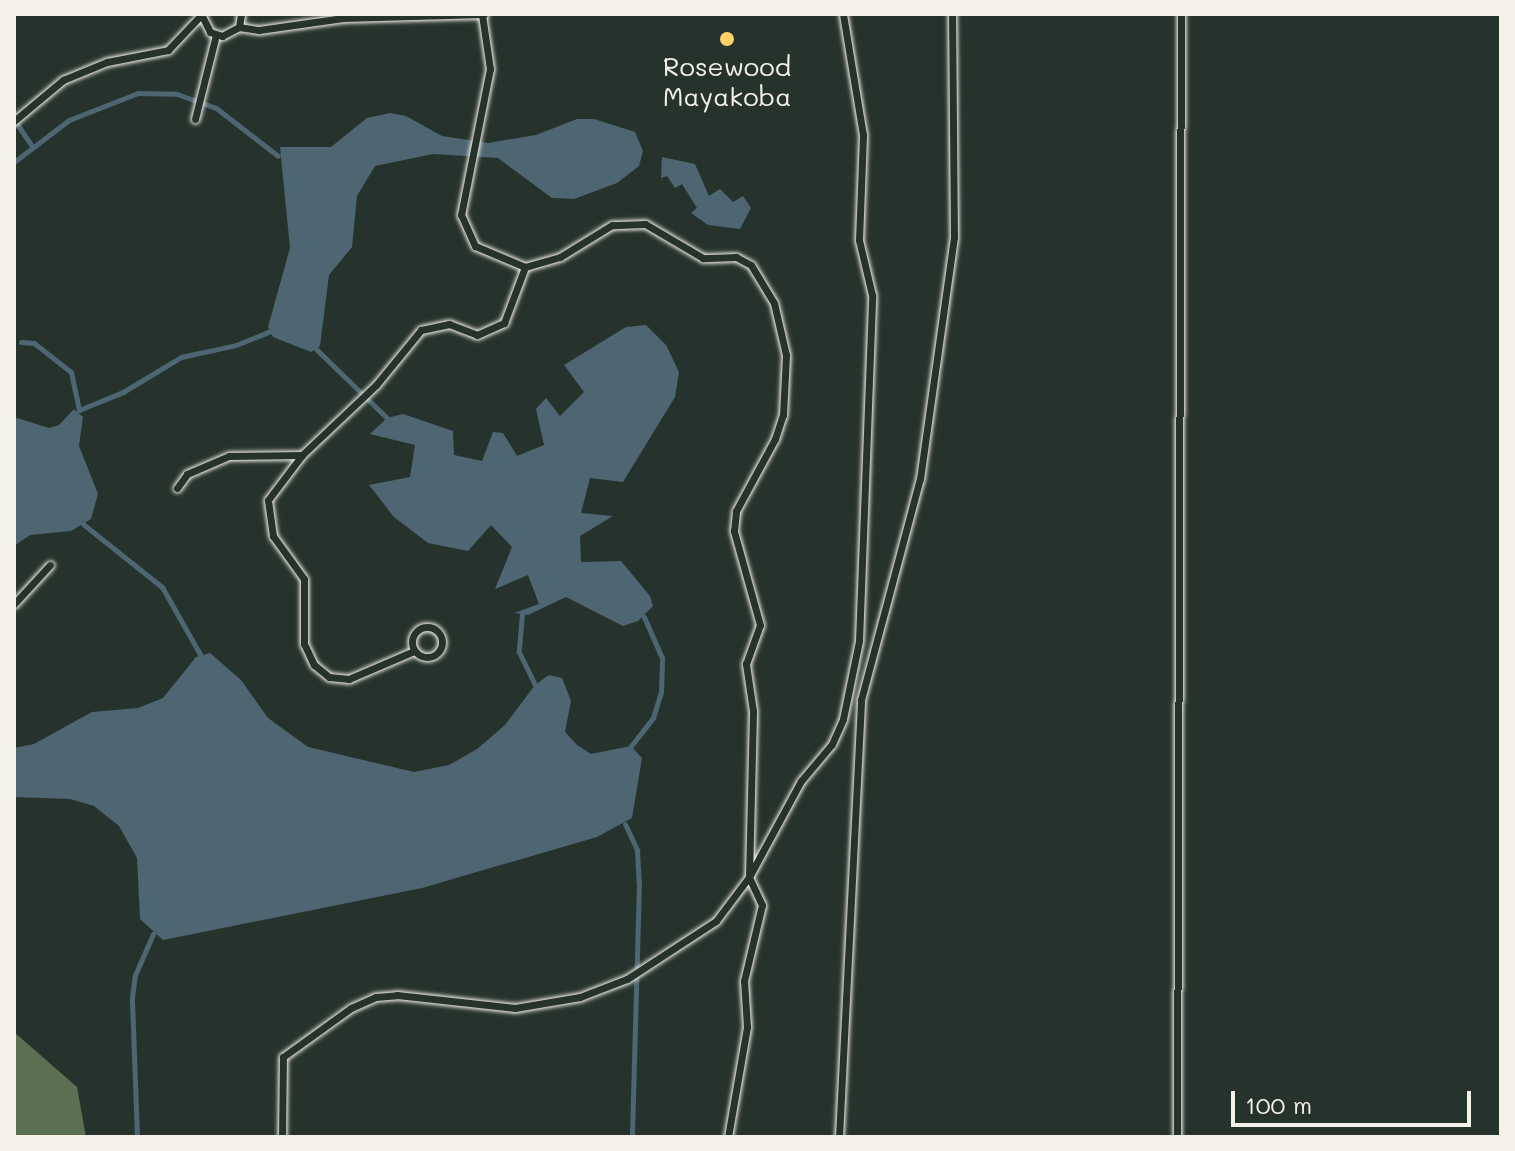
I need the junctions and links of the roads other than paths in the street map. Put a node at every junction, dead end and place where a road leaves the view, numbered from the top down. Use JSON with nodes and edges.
{"nodes":[{"id":1,"x":202,"y":14,"type":"edge"},
{"id":2,"x":241,"y":14,"type":"edge"},
{"id":3,"x":484,"y":14,"type":"edge"},
{"id":4,"x":843,"y":14,"type":"edge"},
{"id":5,"x":952,"y":14,"type":"edge"},
{"id":6,"x":1181,"y":14,"type":"edge"},
{"id":7,"x":239,"y":27,"type":"junction"},
{"id":8,"x":216,"y":35,"type":"junction"},
{"id":9,"x":196,"y":116,"type":"dead end"},
{"id":10,"x":14,"y":121,"type":"edge"},
{"id":11,"x":525,"y":267,"type":"junction"},
{"id":12,"x":302,"y":455,"type":"junction"},
{"id":13,"x":177,"y":488,"type":"dead end"},
{"id":14,"x":50,"y":565,"type":"dead end"},
{"id":15,"x":14,"y":604,"type":"edge"},
{"id":16,"x":414,"y":651,"type":"junction"},
{"id":17,"x":749,"y":877,"type":"junction"},
{"id":18,"x":282,"y":1137,"type":"edge"},
{"id":19,"x":728,"y":1137,"type":"edge"},
{"id":20,"x":839,"y":1137,"type":"edge"},
{"id":21,"x":1177,"y":1137,"type":"edge"}],
"edges":[{"from":1,"to":8,"type":"lane"},
{"from":1,"to":10,"type":"lane"},
{"from":2,"to":7,"type":"lane"},
{"from":3,"to":7,"type":"lane"},
{"from":3,"to":11,"type":"lane"},
{"from":4,"to":17,"type":"lane"},
{"from":5,"to":20,"type":"lane"},
{"from":6,"to":21,"type":"lane"},
{"from":7,"to":8,"type":"lane"},
{"from":8,"to":9,"type":"lane"},
{"from":11,"to":12,"type":"lane"},
{"from":11,"to":17,"type":"lane"},
{"from":12,"to":13,"type":"lane"},
{"from":12,"to":16,"type":"lane"},
{"from":14,"to":15,"type":"lane"},
{"from":16,"to":16,"type":"lane"},
{"from":17,"to":18,"type":"lane"},
{"from":17,"to":19,"type":"lane"}]}
